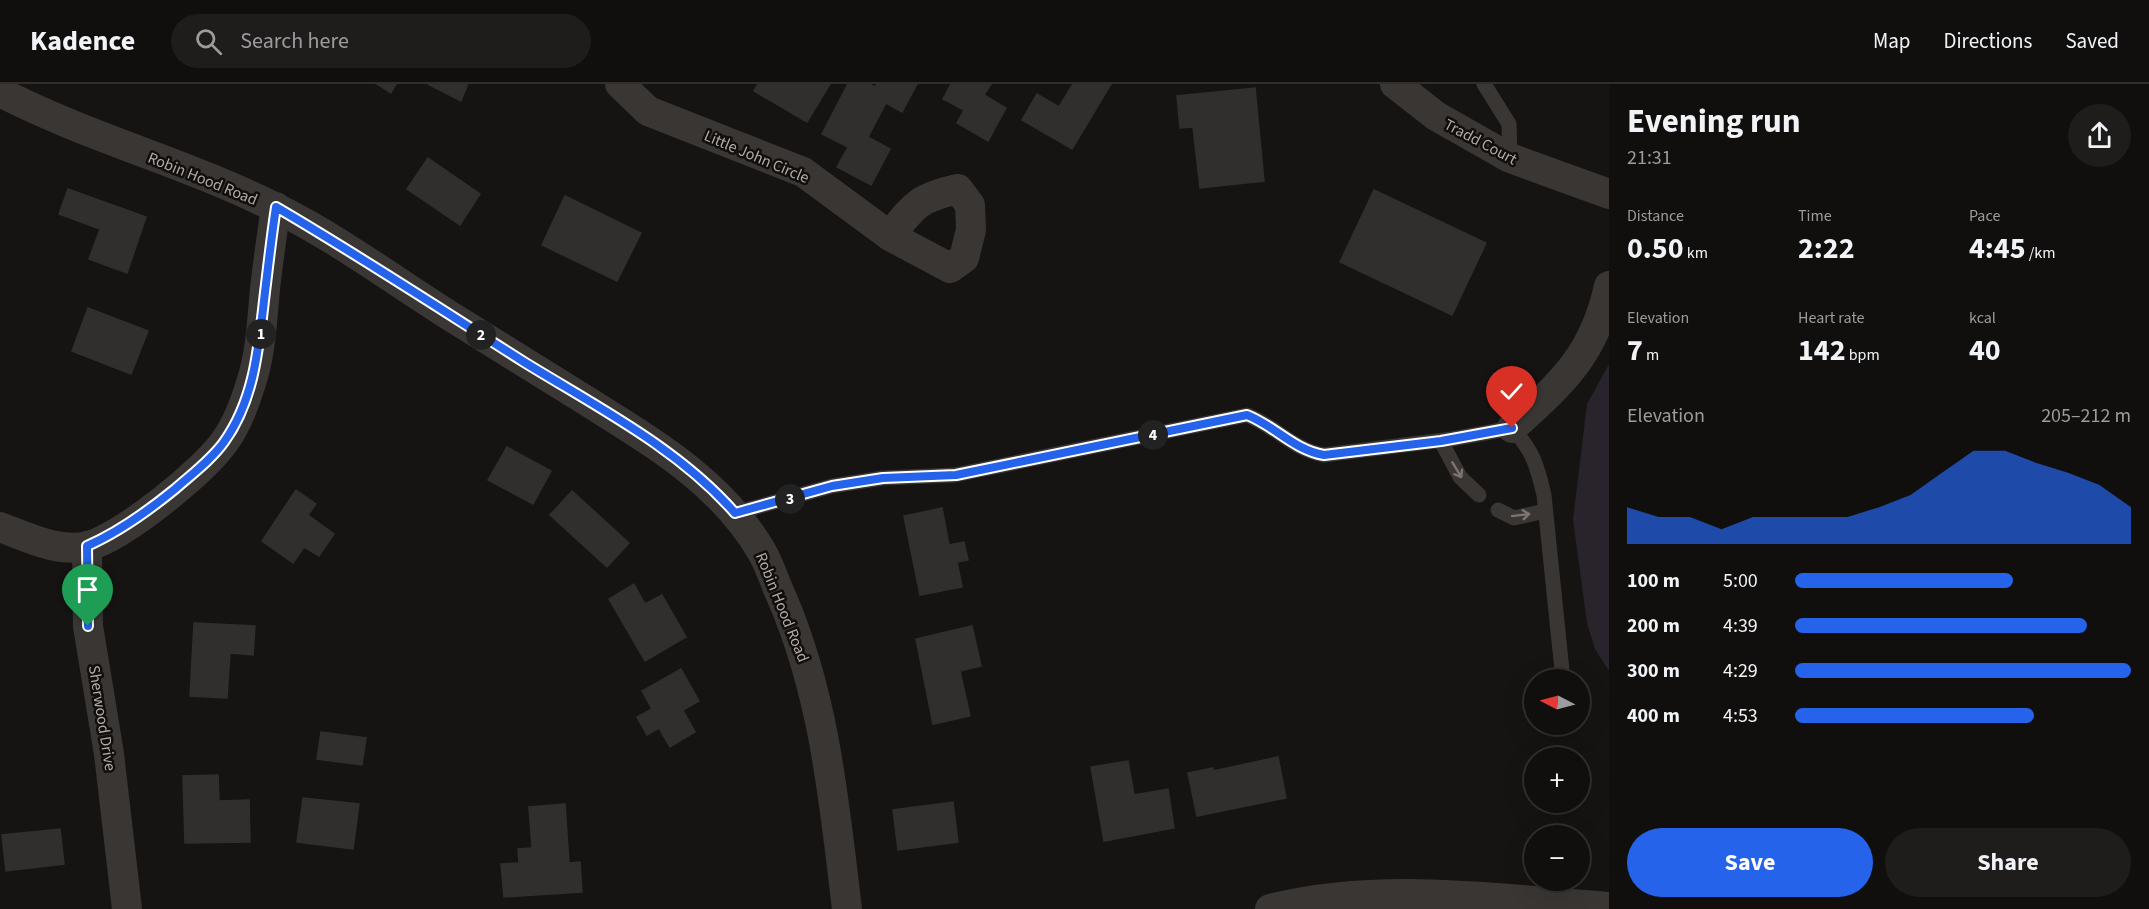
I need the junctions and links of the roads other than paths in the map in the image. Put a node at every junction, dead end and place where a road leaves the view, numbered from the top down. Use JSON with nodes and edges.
{"nodes":[{"id":1,"x":620,"y":84,"type":"edge"},
{"id":2,"x":1395,"y":84,"type":"edge"},
{"id":3,"x":1484,"y":84,"type":"edge"},
{"id":4,"x":0,"y":92,"type":"edge"},
{"id":5,"x":1510,"y":158,"type":"junction"},
{"id":6,"x":1609,"y":194,"type":"edge"},
{"id":7,"x":276,"y":207,"type":"junction"},
{"id":8,"x":890,"y":236,"type":"dead end"},
{"id":9,"x":1609,"y":286,"type":"edge"},
{"id":10,"x":1512,"y":428,"type":"junction"},
{"id":11,"x":1441,"y":441,"type":"junction"},
{"id":12,"x":1479,"y":495,"type":"dead end"},
{"id":13,"x":1498,"y":510,"type":"dead end"},
{"id":14,"x":1545,"y":511,"type":"junction"},
{"id":15,"x":735,"y":513,"type":"junction"},
{"id":16,"x":0,"y":527,"type":"edge"},
{"id":17,"x":87,"y":546,"type":"junction"},
{"id":18,"x":1562,"y":669,"type":"edge"},
{"id":19,"x":1609,"y":907,"type":"edge"},
{"id":20,"x":127,"y":909,"type":"edge"},
{"id":21,"x":847,"y":909,"type":"edge"},
{"id":22,"x":1270,"y":909,"type":"edge"}],
"edges":[{"from":1,"to":8,"type":"street","name":"Little John Circle"},
{"from":2,"to":5,"type":"street","name":"Tradd Court"},
{"from":3,"to":5,"type":"lane"},
{"from":4,"to":7,"type":"street","name":"Robin Hood Road"},
{"from":5,"to":6,"type":"street","name":"Tradd Court"},
{"from":7,"to":15,"type":"street","name":"Robin Hood Road"},
{"from":7,"to":17,"type":"street"},
{"from":9,"to":10,"type":"street"},
{"from":10,"to":11,"type":"lane"},
{"from":10,"to":14,"type":"lane"},
{"from":11,"to":12,"type":"lane","one_way":true},
{"from":11,"to":15,"type":"lane"},
{"from":13,"to":14,"type":"lane","one_way":true},
{"from":14,"to":18,"type":"lane"},
{"from":15,"to":21,"type":"street","name":"Robin Hood Road"},
{"from":16,"to":17,"type":"street"},
{"from":17,"to":20,"type":"street","name":"Sherwood Drive"},
{"from":19,"to":22,"type":"street"}]}
